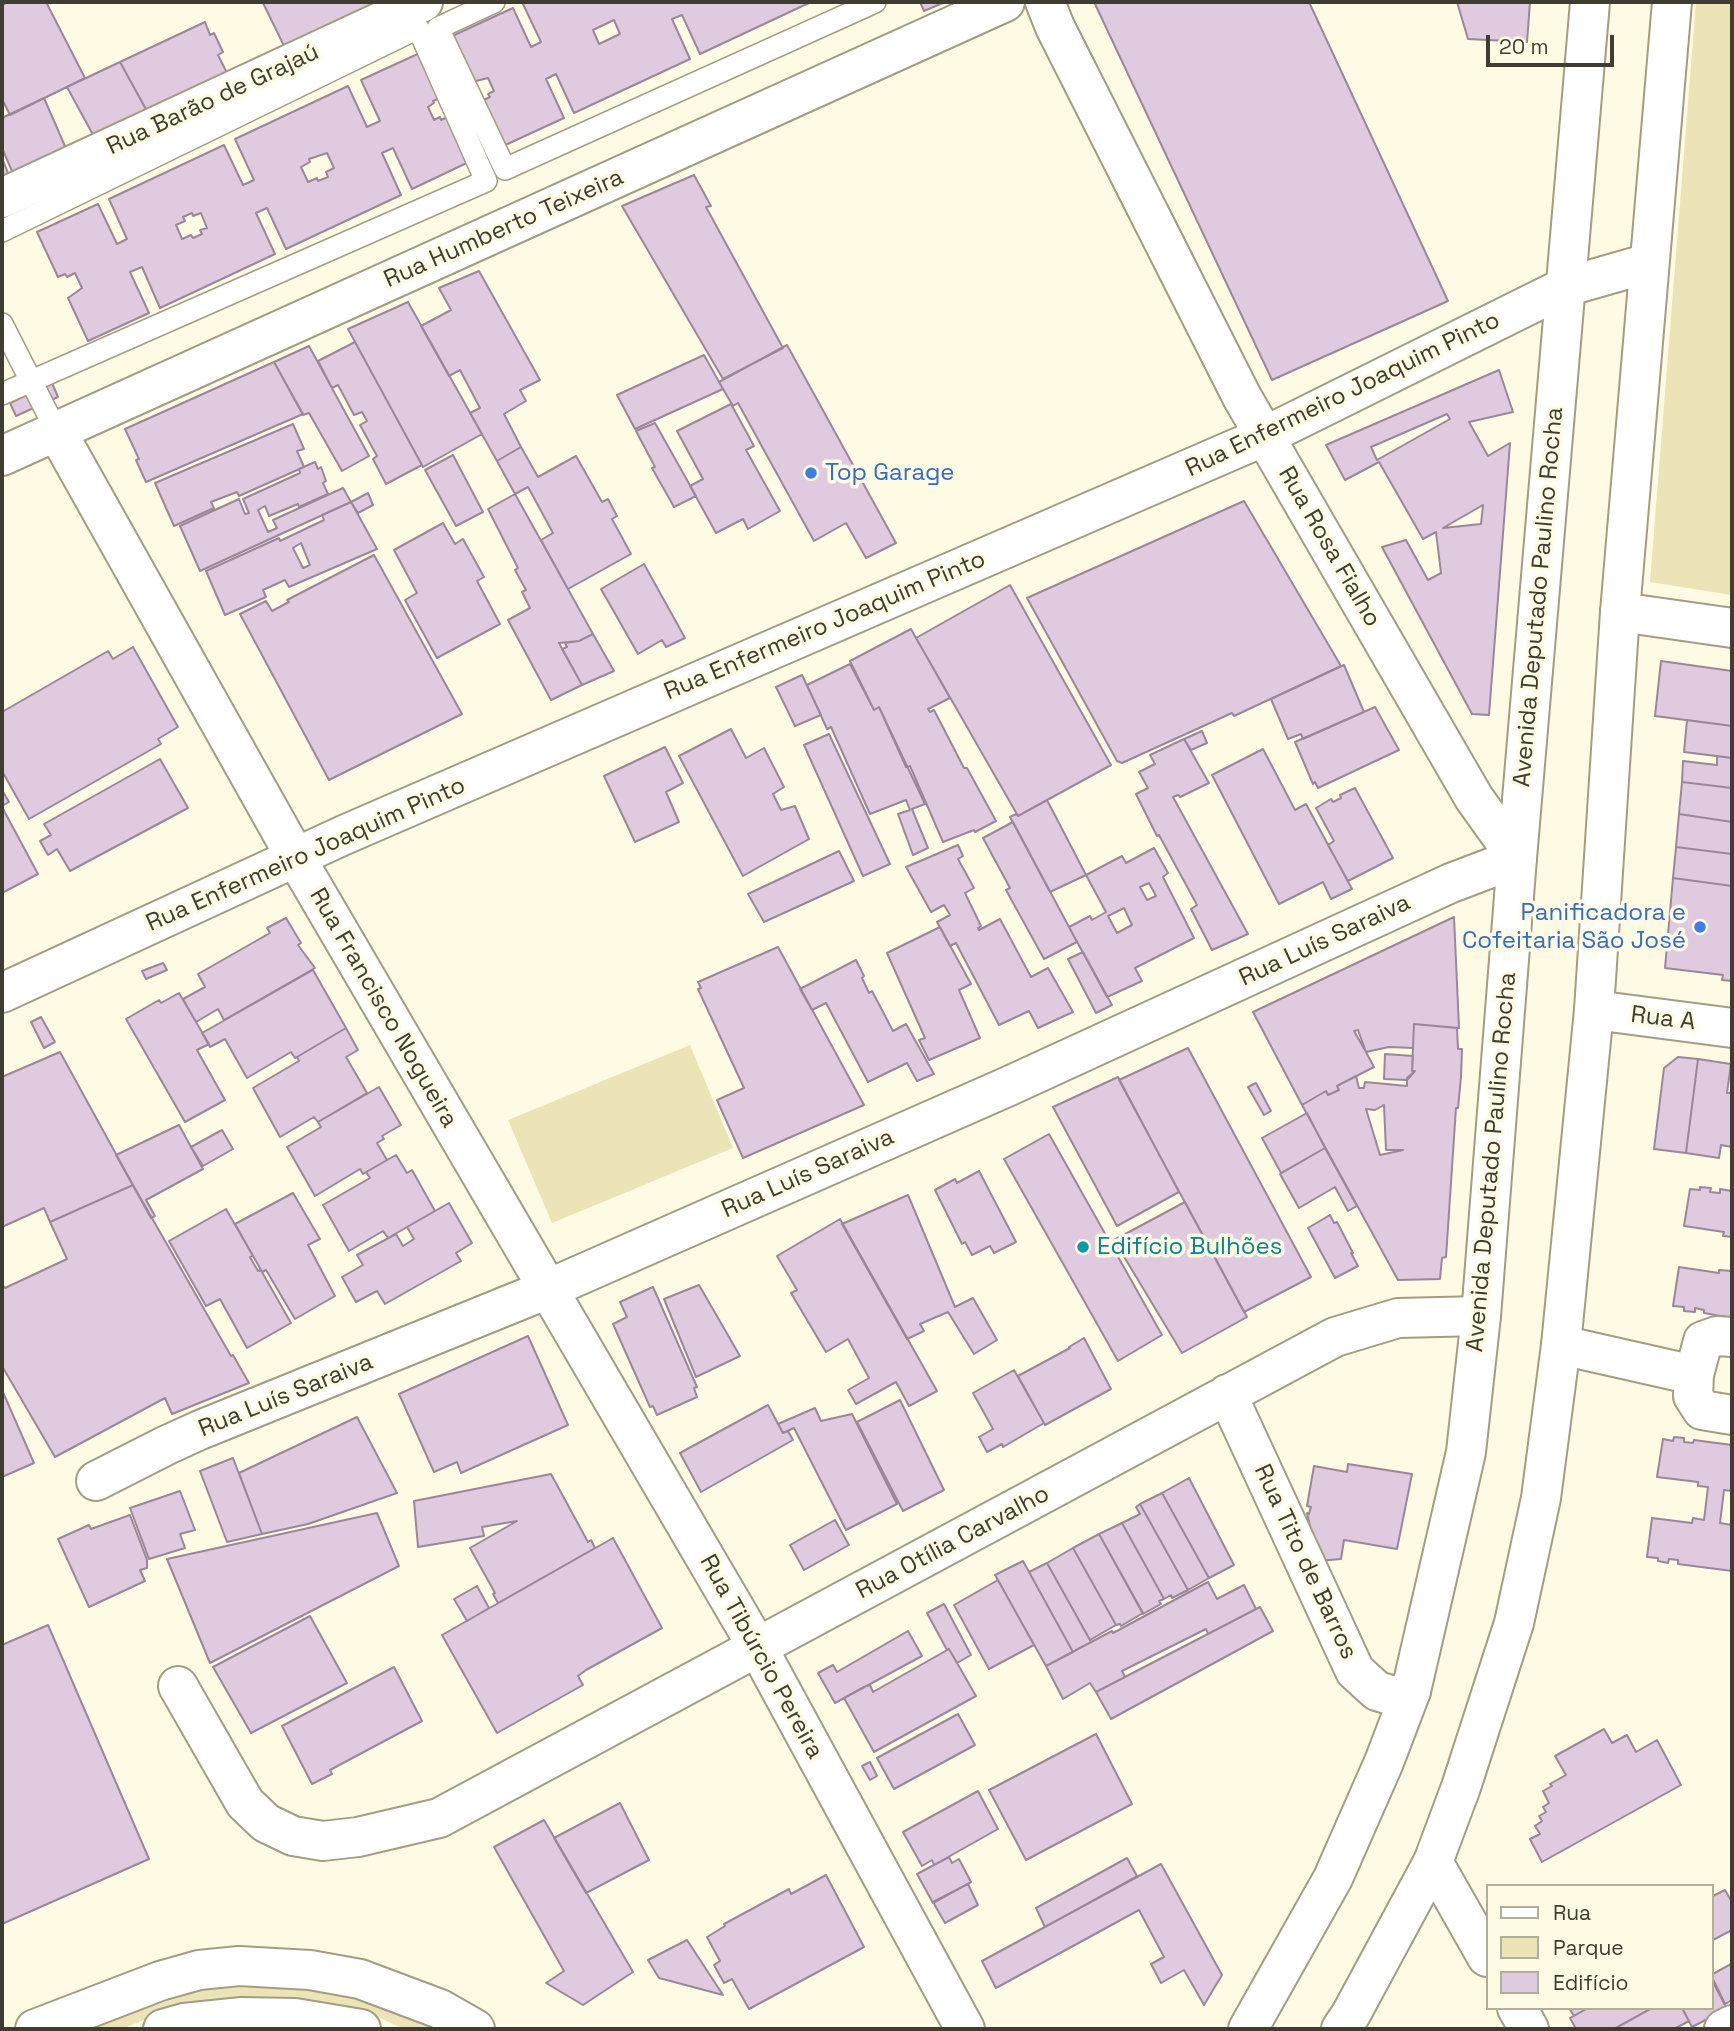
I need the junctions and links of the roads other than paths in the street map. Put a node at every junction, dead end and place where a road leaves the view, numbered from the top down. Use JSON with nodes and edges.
{"nodes":[{"id":1,"x":423,"y":2,"type":"edge"},
{"id":2,"x":494,"y":2,"type":"edge"},
{"id":3,"x":875,"y":2,"type":"edge"},
{"id":4,"x":1005,"y":2,"type":"edge"},
{"id":5,"x":1045,"y":2,"type":"edge"},
{"id":6,"x":1590,"y":2,"type":"edge"},
{"id":7,"x":1672,"y":2,"type":"edge"},
{"id":8,"x":2,"y":198,"type":"edge"},
{"id":9,"x":2,"y":231,"type":"edge"},
{"id":10,"x":1649,"y":263,"type":"junction"},
{"id":11,"x":1565,"y":288,"type":"junction"},
{"id":12,"x":2,"y":324,"type":"edge"},
{"id":13,"x":31,"y":381,"type":"junction"},
{"id":14,"x":2,"y":394,"type":"edge"},
{"id":15,"x":51,"y":419,"type":"junction"},
{"id":16,"x":1265,"y":436,"type":"junction"},
{"id":17,"x":2,"y":456,"type":"edge"},
{"id":18,"x":1620,"y":612,"type":"junction"},
{"id":19,"x":1732,"y":628,"type":"edge"},
{"id":20,"x":296,"y":858,"type":"junction"},
{"id":21,"x":1517,"y":858,"type":"junction"},
{"id":22,"x":2,"y":993,"type":"edge"},
{"id":23,"x":1594,"y":1010,"type":"junction"},
{"id":24,"x":1732,"y":1028,"type":"edge"},
{"id":25,"x":548,"y":1289,"type":"junction"},
{"id":26,"x":1481,"y":1316,"type":"junction"},
{"id":27,"x":1732,"y":1337,"type":"edge"},
{"id":28,"x":1561,"y":1345,"type":"junction"},
{"id":29,"x":1694,"y":1375,"type":"junction"},
{"id":30,"x":1227,"y":1394,"type":"junction"},
{"id":31,"x":1732,"y":1415,"type":"edge"},
{"id":32,"x":96,"y":1481,"type":"dead end"},
{"id":33,"x":758,"y":1648,"type":"junction"},
{"id":34,"x":178,"y":1686,"type":"dead end"},
{"id":35,"x":1411,"y":1690,"type":"junction"},
{"id":36,"x":1433,"y":1861,"type":"junction"},
{"id":37,"x":1486,"y":1954,"type":"edge"},
{"id":38,"x":1518,"y":2010,"type":"edge"},
{"id":39,"x":1732,"y":2025,"type":"edge"},
{"id":40,"x":35,"y":2029,"type":"edge"},
{"id":41,"x":163,"y":2029,"type":"edge"},
{"id":42,"x":361,"y":2029,"type":"edge"},
{"id":43,"x":475,"y":2029,"type":"edge"},
{"id":44,"x":965,"y":2029,"type":"edge"},
{"id":45,"x":1248,"y":2029,"type":"edge"},
{"id":46,"x":1341,"y":2029,"type":"edge"},
{"id":47,"x":1529,"y":2029,"type":"edge"},
{"id":48,"x":1724,"y":2029,"type":"edge"}],
"edges":[{"from":1,"to":8,"type":"street","name":"Rua Barão de Grajaú"},
{"from":2,"to":3,"type":"lane"},
{"from":4,"to":15,"type":"street","name":"Rua Humberto Teixeira"},
{"from":5,"to":16,"type":"street","name":"Rua Rosa Fialho"},
{"from":6,"to":11,"type":"street","name":"Avenida Deputado Paulino Rocha"},
{"from":7,"to":10,"type":"street"},
{"from":9,"to":13,"type":"lane"},
{"from":10,"to":11,"type":"street","name":"Rua Enfermeiro Joaquim Pinto"},
{"from":10,"to":18,"type":"street"},
{"from":11,"to":16,"type":"street","name":"Rua Enfermeiro Joaquim Pinto"},
{"from":11,"to":21,"type":"street","name":"Avenida Deputado Paulino Rocha"},
{"from":12,"to":13,"type":"lane"},
{"from":13,"to":14,"type":"lane"},
{"from":13,"to":15,"type":"lane"},
{"from":15,"to":17,"type":"street","name":"Rua Humberto Teixeira"},
{"from":15,"to":20,"type":"street","name":"Rua Francisco Nogueira"},
{"from":16,"to":20,"type":"street","name":"Rua Enfermeiro Joaquim Pinto"},
{"from":16,"to":21,"type":"street","name":"Rua Rosa Fialho"},
{"from":18,"to":19,"type":"street"},
{"from":18,"to":23,"type":"street"},
{"from":20,"to":22,"type":"street","name":"Rua Enfermeiro Joaquim Pinto"},
{"from":20,"to":25,"type":"street","name":"Rua Francisco Nogueira"},
{"from":21,"to":25,"type":"street","name":"Rua Luís Saraiva"},
{"from":21,"to":26,"type":"street","name":"Avenida Deputado Paulino Rocha"},
{"from":23,"to":24,"type":"street","name":"Rua A"},
{"from":23,"to":28,"type":"street"},
{"from":25,"to":32,"type":"street","name":"Rua Luís Saraiva"},
{"from":25,"to":33,"type":"street","name":"Rua Tibúrcio Pereira"},
{"from":26,"to":30,"type":"street","name":"Rua Otília Carvalho"},
{"from":26,"to":35,"type":"street","name":"Avenida Deputado Paulino Rocha"},
{"from":27,"to":29,"type":"street"},
{"from":28,"to":29,"type":"street"},
{"from":28,"to":36,"type":"street"},
{"from":29,"to":31,"type":"street"},
{"from":30,"to":33,"type":"street","name":"Rua Otília Carvalho"},
{"from":30,"to":35,"type":"street","name":"Rua Tito de Barros"},
{"from":33,"to":34,"type":"street","name":"Rua Otília Carvalho"},
{"from":33,"to":44,"type":"street","name":"Rua Tibúrcio Pereira"},
{"from":35,"to":45,"type":"street","name":"Avenida Deputado Paulino Rocha"},
{"from":36,"to":37,"type":"street"},
{"from":36,"to":46,"type":"street"},
{"from":38,"to":47,"type":"street"},
{"from":39,"to":48,"type":"street"},
{"from":40,"to":43,"type":"street"},
{"from":41,"to":42,"type":"street"}]}
